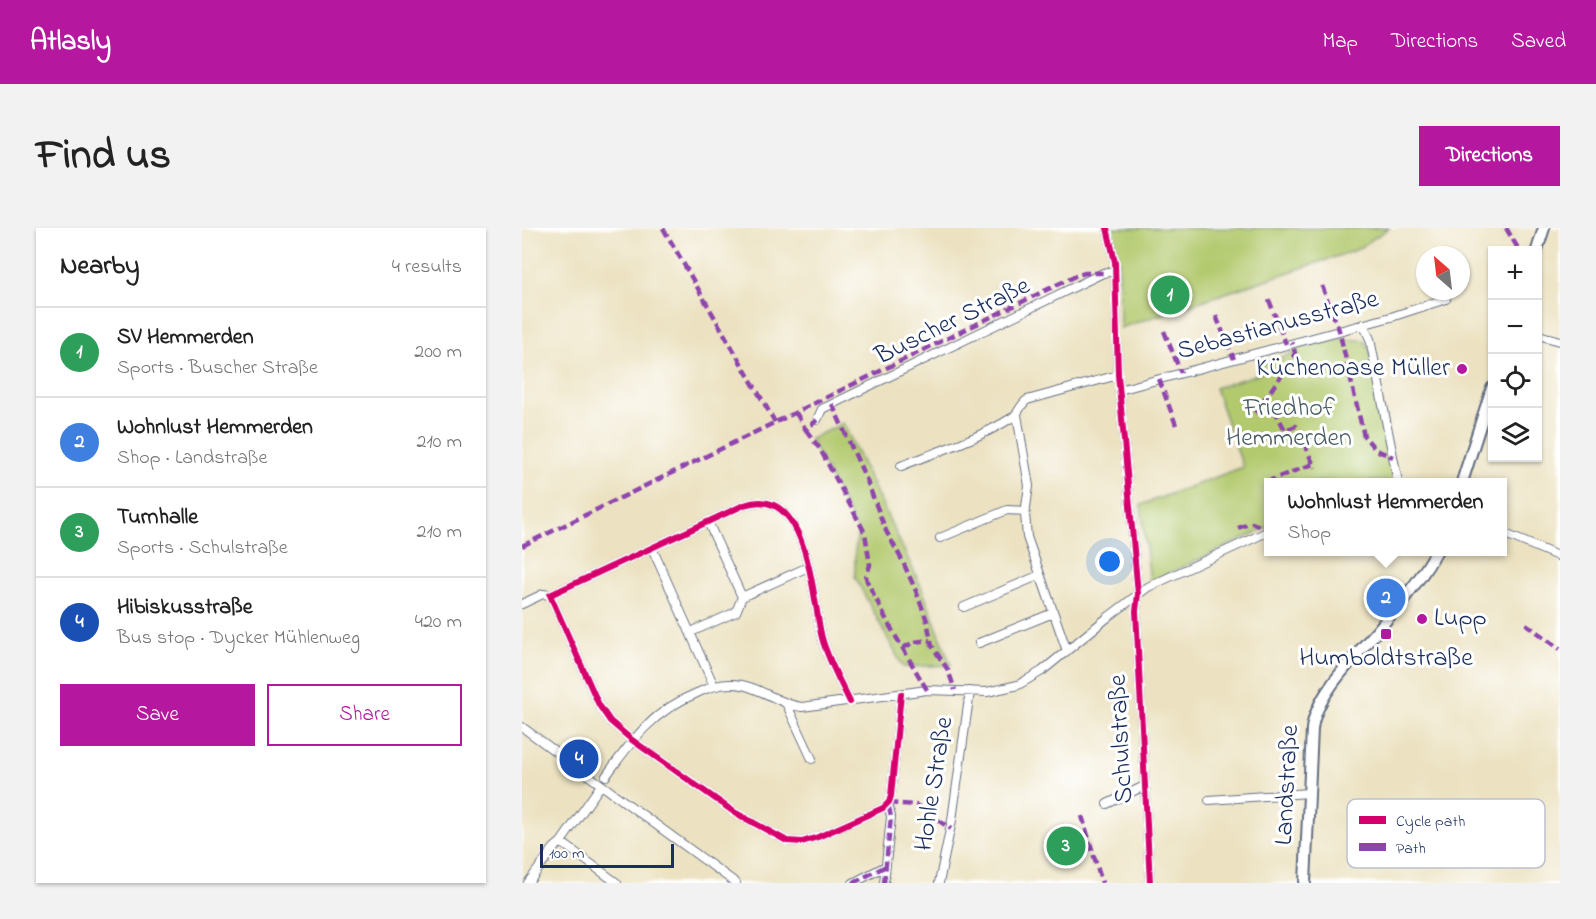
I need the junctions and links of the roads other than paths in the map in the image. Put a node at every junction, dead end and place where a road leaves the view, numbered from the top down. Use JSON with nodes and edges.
{"nodes":[{"id":1,"x":1107,"y":228,"type":"edge"},
{"id":2,"x":1544,"y":228,"type":"edge"},
{"id":3,"x":1538,"y":246,"type":"edge"},
{"id":4,"x":1115,"y":271,"type":"junction"},
{"id":5,"x":1443,"y":300,"type":"edge"},
{"id":6,"x":1363,"y":324,"type":"junction"},
{"id":7,"x":1542,"y":336,"type":"edge"},
{"id":8,"x":1560,"y":341,"type":"edge"},
{"id":9,"x":1118,"y":375,"type":"junction"},
{"id":10,"x":1119,"y":390,"type":"junction"},
{"id":11,"x":1488,"y":401,"type":"edge"},
{"id":12,"x":1017,"y":415,"type":"junction"},
{"id":13,"x":817,"y":420,"type":"dead end"},
{"id":14,"x":901,"y":466,"type":"dead end"},
{"id":15,"x":1397,"y":478,"type":"edge"},
{"id":16,"x":1464,"y":478,"type":"edge"},
{"id":17,"x":1026,"y":510,"type":"junction"},
{"id":18,"x":708,"y":522,"type":"junction"},
{"id":19,"x":1264,"y":533,"type":"edge"},
{"id":20,"x":1507,"y":535,"type":"edge"},
{"id":21,"x":940,"y":538,"type":"dead end"},
{"id":22,"x":652,"y":548,"type":"junction"},
{"id":23,"x":1433,"y":556,"type":"edge"},
{"id":24,"x":1560,"y":557,"type":"edge"},
{"id":25,"x":808,"y":567,"type":"junction"},
{"id":26,"x":1040,"y":575,"type":"junction"},
{"id":27,"x":1138,"y":594,"type":"junction"},
{"id":28,"x":550,"y":595,"type":"junction"},
{"id":29,"x":742,"y":597,"type":"junction"},
{"id":30,"x":522,"y":604,"type":"edge"},
{"id":31,"x":964,"y":607,"type":"dead end"},
{"id":32,"x":1053,"y":613,"type":"junction"},
{"id":33,"x":691,"y":632,"type":"junction"},
{"id":34,"x":979,"y":643,"type":"dead end"},
{"id":35,"x":1067,"y":651,"type":"junction"},
{"id":36,"x":714,"y":686,"type":"junction"},
{"id":37,"x":970,"y":691,"type":"junction"},
{"id":38,"x":901,"y":693,"type":"junction"},
{"id":39,"x":850,"y":702,"type":"junction"},
{"id":40,"x":786,"y":703,"type":"junction"},
{"id":41,"x":522,"y":727,"type":"edge"},
{"id":42,"x":632,"y":740,"type":"junction"},
{"id":43,"x":813,"y":759,"type":"dead end"},
{"id":44,"x":606,"y":776,"type":"dead end"},
{"id":45,"x":601,"y":785,"type":"junction"},
{"id":46,"x":1144,"y":786,"type":"junction"},
{"id":47,"x":1309,"y":793,"type":"junction"},
{"id":48,"x":1209,"y":800,"type":"dead end"},
{"id":49,"x":888,"y":803,"type":"junction"},
{"id":50,"x":1107,"y":804,"type":"dead end"},
{"id":51,"x":561,"y":842,"type":"junction"},
{"id":52,"x":886,"y":866,"type":"junction"},
{"id":53,"x":528,"y":883,"type":"edge"},
{"id":54,"x":617,"y":883,"type":"edge"},
{"id":55,"x":736,"y":883,"type":"edge"},
{"id":56,"x":853,"y":883,"type":"edge"},
{"id":57,"x":884,"y":883,"type":"edge"},
{"id":58,"x":939,"y":883,"type":"edge"},
{"id":59,"x":1150,"y":883,"type":"edge"},
{"id":60,"x":1305,"y":883,"type":"edge"}],
"edges":[{"from":1,"to":4,"type":"street"},
{"from":2,"to":3,"type":"street"},
{"from":4,"to":9,"type":"street"},
{"from":4,"to":13,"type":"street","name":"Buscher Straße"},
{"from":5,"to":6,"type":"street","name":"Sebastianusstraße"},
{"from":6,"to":10,"type":"street","name":"Sebastianusstraße"},
{"from":6,"to":15,"type":"street"},
{"from":7,"to":8,"type":"street"},
{"from":9,"to":10,"type":"street"},
{"from":9,"to":12,"type":"street"},
{"from":10,"to":27,"type":"street"},
{"from":11,"to":16,"type":"street"},
{"from":12,"to":14,"type":"street"},
{"from":12,"to":17,"type":"street"},
{"from":17,"to":21,"type":"street"},
{"from":17,"to":26,"type":"street"},
{"from":18,"to":22,"type":"street"},
{"from":18,"to":25,"type":"street"},
{"from":18,"to":29,"type":"street"},
{"from":19,"to":27,"type":"street"},
{"from":20,"to":24,"type":"street"},
{"from":22,"to":28,"type":"street"},
{"from":22,"to":33,"type":"street"},
{"from":23,"to":47,"type":"street","name":"Landstraße"},
{"from":25,"to":29,"type":"street"},
{"from":25,"to":39,"type":"street"},
{"from":26,"to":31,"type":"street"},
{"from":26,"to":32,"type":"street"},
{"from":27,"to":35,"type":"street"},
{"from":27,"to":46,"type":"street","name":"Schulstraße"},
{"from":28,"to":30,"type":"street"},
{"from":28,"to":42,"type":"street"},
{"from":29,"to":33,"type":"street"},
{"from":32,"to":34,"type":"street"},
{"from":32,"to":35,"type":"street"},
{"from":33,"to":36,"type":"street"},
{"from":35,"to":37,"type":"street"},
{"from":36,"to":40,"type":"street"},
{"from":36,"to":42,"type":"street"},
{"from":37,"to":38,"type":"street"},
{"from":37,"to":58,"type":"street","name":"Hohle Straße"},
{"from":38,"to":39,"type":"street"},
{"from":38,"to":49,"type":"street"},
{"from":39,"to":40,"type":"street"},
{"from":40,"to":43,"type":"street"},
{"from":41,"to":45,"type":"street"},
{"from":42,"to":44,"type":"street"},
{"from":42,"to":49,"type":"street"},
{"from":45,"to":51,"type":"street"},
{"from":45,"to":55,"type":"street"},
{"from":46,"to":50,"type":"street","name":"Schulstraße"},
{"from":46,"to":59,"type":"street","name":"Schulstraße"},
{"from":47,"to":48,"type":"street"},
{"from":47,"to":60,"type":"street","name":"Landstraße"},
{"from":49,"to":52,"type":"street"},
{"from":51,"to":53,"type":"street"},
{"from":51,"to":54,"type":"street"},
{"from":52,"to":56,"type":"street"},
{"from":52,"to":57,"type":"street"}]}
